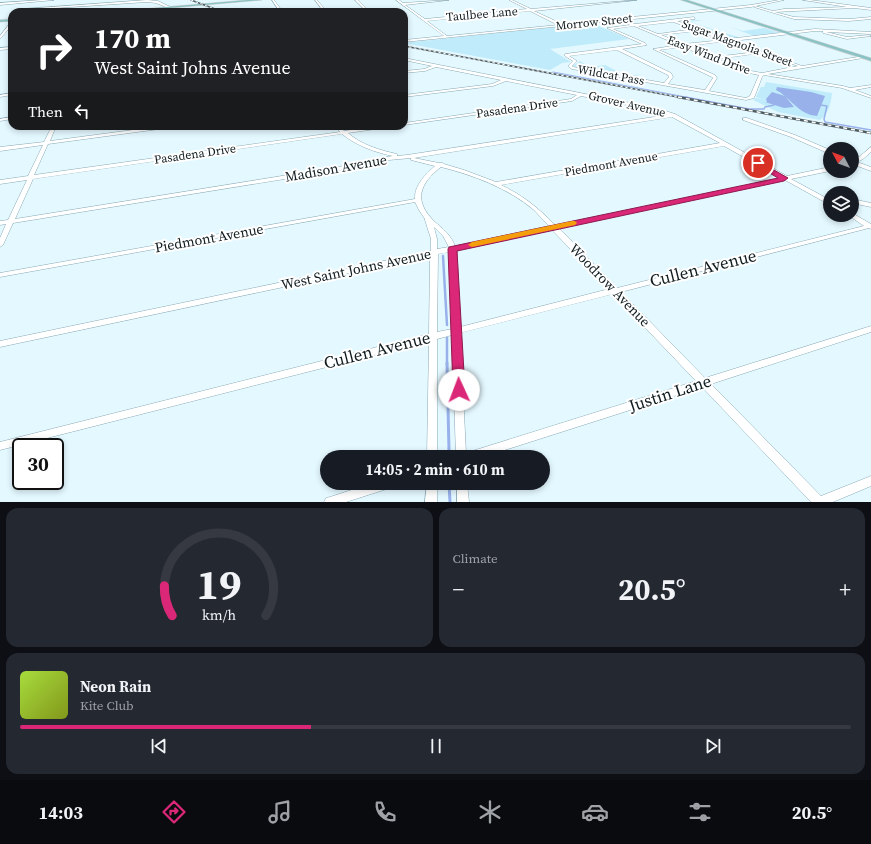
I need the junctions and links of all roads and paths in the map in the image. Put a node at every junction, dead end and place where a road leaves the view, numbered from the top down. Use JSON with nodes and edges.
{"nodes":[{"id":1,"x":53,"y":0,"type":"edge"},
{"id":2,"x":260,"y":0,"type":"edge"},
{"id":3,"x":316,"y":0,"type":"edge"},
{"id":4,"x":356,"y":0,"type":"edge"},
{"id":5,"x":397,"y":0,"type":"edge"},
{"id":6,"x":448,"y":0,"type":"edge"},
{"id":7,"x":510,"y":0,"type":"edge"},
{"id":8,"x":636,"y":0,"type":"edge"},
{"id":9,"x":680,"y":0,"type":"edge"},
{"id":10,"x":683,"y":0,"type":"edge"},
{"id":11,"x":690,"y":0,"type":"edge"},
{"id":12,"x":783,"y":0,"type":"edge"},
{"id":13,"x":804,"y":0,"type":"edge"},
{"id":14,"x":33,"y":1,"type":"edge"},
{"id":15,"x":227,"y":1,"type":"edge"},
{"id":16,"x":694,"y":2,"type":"edge"},
{"id":17,"x":855,"y":2,"type":"dead end"},
{"id":18,"x":0,"y":4,"type":"edge"},
{"id":19,"x":403,"y":4,"type":"junction"},
{"id":20,"x":704,"y":5,"type":"junction"},
{"id":21,"x":751,"y":6,"type":"junction"},
{"id":22,"x":168,"y":7,"type":"junction"},
{"id":23,"x":853,"y":7,"type":"junction"},
{"id":24,"x":61,"y":8,"type":"edge"},
{"id":25,"x":156,"y":8,"type":"edge"},
{"id":26,"x":323,"y":8,"type":"edge"},
{"id":27,"x":365,"y":8,"type":"edge"},
{"id":28,"x":871,"y":9,"type":"edge"},
{"id":29,"x":530,"y":10,"type":"junction"},
{"id":30,"x":714,"y":10,"type":"junction"},
{"id":31,"x":769,"y":11,"type":"junction"},
{"id":32,"x":694,"y":18,"type":"dead end"},
{"id":33,"x":871,"y":18,"type":"edge"},
{"id":34,"x":620,"y":19,"type":"junction"},
{"id":35,"x":424,"y":20,"type":"junction"},
{"id":36,"x":674,"y":20,"type":"junction"},
{"id":37,"x":561,"y":25,"type":"junction"},
{"id":38,"x":634,"y":25,"type":"junction"},
{"id":39,"x":8,"y":28,"type":"edge"},
{"id":40,"x":698,"y":30,"type":"junction"},
{"id":41,"x":815,"y":30,"type":"junction"},
{"id":42,"x":788,"y":33,"type":"junction"},
{"id":43,"x":871,"y":34,"type":"edge"},
{"id":44,"x":657,"y":35,"type":"junction"},
{"id":45,"x":447,"y":37,"type":"junction"},
{"id":46,"x":0,"y":38,"type":"edge"},
{"id":47,"x":730,"y":40,"type":"junction"},
{"id":48,"x":408,"y":41,"type":"edge"},
{"id":49,"x":645,"y":45,"type":"junction"},
{"id":50,"x":684,"y":46,"type":"junction"},
{"id":51,"x":617,"y":48,"type":"junction"},
{"id":52,"x":655,"y":49,"type":"junction"},
{"id":53,"x":762,"y":52,"type":"junction"},
{"id":54,"x":863,"y":57,"type":"junction"},
{"id":55,"x":714,"y":58,"type":"junction"},
{"id":56,"x":408,"y":60,"type":"edge"},
{"id":57,"x":871,"y":60,"type":"edge"},
{"id":58,"x":435,"y":66,"type":"junction"},
{"id":59,"x":801,"y":66,"type":"junction"},
{"id":60,"x":408,"y":72,"type":"edge"},
{"id":61,"x":762,"y":74,"type":"junction"},
{"id":62,"x":506,"y":79,"type":"junction"},
{"id":63,"x":664,"y":84,"type":"junction"},
{"id":64,"x":871,"y":86,"type":"edge"},
{"id":65,"x":850,"y":89,"type":"junction"},
{"id":66,"x":706,"y":92,"type":"junction"},
{"id":67,"x":581,"y":94,"type":"junction"},
{"id":68,"x":408,"y":96,"type":"edge"},
{"id":69,"x":871,"y":97,"type":"edge"},
{"id":70,"x":672,"y":115,"type":"junction"},
{"id":71,"x":745,"y":119,"type":"dead end"},
{"id":72,"x":408,"y":123,"type":"edge"},
{"id":73,"x":52,"y":130,"type":"edge"},
{"id":74,"x":144,"y":130,"type":"edge"},
{"id":75,"x":358,"y":130,"type":"edge"},
{"id":76,"x":343,"y":132,"type":"junction"},
{"id":77,"x":46,"y":143,"type":"junction"},
{"id":78,"x":725,"y":144,"type":"junction"},
{"id":79,"x":0,"y":149,"type":"edge"},
{"id":80,"x":823,"y":149,"type":"edge"},
{"id":81,"x":871,"y":149,"type":"edge"},
{"id":82,"x":407,"y":158,"type":"junction"},
{"id":83,"x":859,"y":159,"type":"edge"},
{"id":84,"x":441,"y":164,"type":"junction"},
{"id":85,"x":859,"y":164,"type":"edge"},
{"id":86,"x":871,"y":168,"type":"edge"},
{"id":87,"x":823,"y":170,"type":"edge"},
{"id":88,"x":31,"y":177,"type":"junction"},
{"id":89,"x":784,"y":178,"type":"junction"},
{"id":90,"x":0,"y":182,"type":"edge"},
{"id":91,"x":497,"y":184,"type":"junction"},
{"id":92,"x":823,"y":198,"type":"edge"},
{"id":93,"x":418,"y":200,"type":"junction"},
{"id":94,"x":859,"y":202,"type":"edge"},
{"id":95,"x":871,"y":205,"type":"edge"},
{"id":96,"x":428,"y":219,"type":"junction"},
{"id":97,"x":859,"y":219,"type":"edge"},
{"id":98,"x":11,"y":221,"type":"junction"},
{"id":99,"x":0,"y":223,"type":"edge"},
{"id":100,"x":871,"y":226,"type":"edge"},
{"id":101,"x":555,"y":227,"type":"junction"},
{"id":102,"x":0,"y":245,"type":"edge"},
{"id":103,"x":453,"y":249,"type":"junction"},
{"id":104,"x":434,"y":253,"type":"junction"},
{"id":105,"x":0,"y":275,"type":"edge"},
{"id":106,"x":616,"y":290,"type":"junction"},
{"id":107,"x":871,"y":329,"type":"edge"},
{"id":108,"x":457,"y":330,"type":"junction"},
{"id":109,"x":432,"y":336,"type":"junction"},
{"id":110,"x":0,"y":344,"type":"edge"},
{"id":111,"x":703,"y":383,"type":"junction"},
{"id":112,"x":0,"y":446,"type":"edge"},
{"id":113,"x":432,"y":450,"type":"edge"},
{"id":114,"x":461,"y":450,"type":"edge"},
{"id":115,"x":491,"y":450,"type":"edge"},
{"id":116,"x":871,"y":481,"type":"edge"},
{"id":117,"x":367,"y":490,"type":"edge"},
{"id":118,"x":432,"y":490,"type":"edge"},
{"id":119,"x":462,"y":490,"type":"edge"},
{"id":120,"x":330,"y":502,"type":"edge"},
{"id":121,"x":431,"y":502,"type":"edge"},
{"id":122,"x":463,"y":502,"type":"edge"},
{"id":123,"x":820,"y":502,"type":"edge"}],
"edges":[{"from":1,"to":14,"type":"street"},
{"from":2,"to":15,"type":"main road"},
{"from":3,"to":26,"type":"street"},
{"from":4,"to":27,"type":"street"},
{"from":5,"to":19,"type":"street"},
{"from":6,"to":19,"type":"street"},
{"from":7,"to":29,"type":"street"},
{"from":8,"to":29,"type":"street","name":"Taulbee Lane"},
{"from":9,"to":16,"type":"main road"},
{"from":10,"to":16,"type":"main road"},
{"from":11,"to":20,"type":"main road"},
{"from":12,"to":21,"type":"street","name":"Morrow Street"},
{"from":13,"to":23,"type":"street"},
{"from":14,"to":18,"type":"street"},
{"from":15,"to":22,"type":"main road"},
{"from":16,"to":20,"type":"main road"},
{"from":16,"to":30,"type":"main road"},
{"from":17,"to":23,"type":"street"},
{"from":19,"to":35,"type":"street"},
{"from":20,"to":30,"type":"main road"},
{"from":21,"to":30,"type":"street","name":"Morrow Street"},
{"from":21,"to":31,"type":"street"},
{"from":22,"to":24,"type":"street"},
{"from":22,"to":25,"type":"main road"},
{"from":23,"to":28,"type":"street"},
{"from":23,"to":31,"type":"street"},
{"from":29,"to":35,"type":"street","name":"Taulbee Lane"},
{"from":29,"to":37,"type":"street"},
{"from":30,"to":34,"type":"street","name":"Morrow Street"},
{"from":30,"to":42,"type":"main road"},
{"from":31,"to":33,"type":"street"},
{"from":32,"to":36,"type":"street"},
{"from":34,"to":37,"type":"street","name":"Morrow Street"},
{"from":34,"to":38,"type":"street","name":"Easy Wind Drive"},
{"from":35,"to":45,"type":"street"},
{"from":36,"to":38,"type":"street"},
{"from":36,"to":40,"type":"street","name":"Sugar Magnolia Street"},
{"from":37,"to":45,"type":"street","name":"Morrow Street"},
{"from":38,"to":44,"type":"street","name":"Easy Wind Drive"},
{"from":38,"to":49,"type":"street"},
{"from":39,"to":46,"type":"street"},
{"from":40,"to":44,"type":"street"},
{"from":40,"to":47,"type":"street","name":"Sugar Magnolia Street"},
{"from":41,"to":42,"type":"street"},
{"from":41,"to":43,"type":"street"},
{"from":41,"to":43,"type":"street"},
{"from":42,"to":47,"type":"street"},
{"from":42,"to":54,"type":"main road"},
{"from":44,"to":50,"type":"street","name":"Easy Wind Drive"},
{"from":45,"to":48,"type":"street","name":"Morrow Street"},
{"from":47,"to":50,"type":"street"},
{"from":47,"to":53,"type":"street","name":"Sugar Magnolia Street"},
{"from":49,"to":51,"type":"street","name":"Wildcat Pass"},
{"from":49,"to":52,"type":"street"},
{"from":50,"to":52,"type":"street"},
{"from":50,"to":55,"type":"street","name":"Easy Wind Drive"},
{"from":51,"to":63,"type":"street"},
{"from":51,"to":63,"type":"street","name":"Wildcat Pass"},
{"from":52,"to":66,"type":"street"},
{"from":53,"to":55,"type":"street"},
{"from":53,"to":59,"type":"street","name":"Sugar Magnolia Street"},
{"from":54,"to":57,"type":"main road"},
{"from":54,"to":59,"type":"street"},
{"from":55,"to":61,"type":"street","name":"Easy Wind Drive"},
{"from":56,"to":58,"type":"street","name":"Grover Avenue"},
{"from":58,"to":60,"type":"street"},
{"from":58,"to":62,"type":"street","name":"Grover Avenue"},
{"from":59,"to":61,"type":"street"},
{"from":61,"to":65,"type":"street","name":"Easy Wind Drive"},
{"from":61,"to":66,"type":"street","name":"Wildcat Pass"},
{"from":62,"to":67,"type":"street","name":"Grover Avenue"},
{"from":62,"to":68,"type":"street"},
{"from":63,"to":66,"type":"street","name":"Wildcat Pass"},
{"from":64,"to":65,"type":"street"},
{"from":65,"to":69,"type":"street","name":"Easy Wind Drive"},
{"from":67,"to":70,"type":"street","name":"Grover Avenue"},
{"from":67,"to":72,"type":"street","name":"Pasadena Drive"},
{"from":70,"to":78,"type":"street","name":"Grover Avenue"},
{"from":70,"to":82,"type":"street","name":"Madison Avenue"},
{"from":71,"to":80,"type":"street"},
{"from":73,"to":77,"type":"street"},
{"from":74,"to":77,"type":"street"},
{"from":75,"to":76,"type":"street","name":"Pasadena Drive"},
{"from":76,"to":82,"type":"street","name":"Woodrow Avenue"},
{"from":76,"to":88,"type":"street","name":"Pasadena Drive"},
{"from":77,"to":79,"type":"street"},
{"from":77,"to":88,"type":"street"},
{"from":78,"to":89,"type":"street","name":"Grover Avenue"},
{"from":78,"to":91,"type":"street","name":"Piedmont Avenue"},
{"from":81,"to":83,"type":"street"},
{"from":82,"to":84,"type":"street","name":"Woodrow Avenue"},
{"from":82,"to":98,"type":"street","name":"Madison Avenue"},
{"from":84,"to":91,"type":"street","name":"Woodrow Avenue"},
{"from":84,"to":93,"type":"street"},
{"from":85,"to":86,"type":"street"},
{"from":87,"to":89,"type":"street","name":"West Saint Johns Avenue"},
{"from":88,"to":90,"type":"street","name":"Pasadena Drive"},
{"from":88,"to":98,"type":"street"},
{"from":89,"to":92,"type":"street","name":"Grover Avenue"},
{"from":89,"to":101,"type":"street","name":"West Saint Johns Avenue"},
{"from":91,"to":101,"type":"street","name":"Woodrow Avenue"},
{"from":93,"to":96,"type":"street"},
{"from":93,"to":105,"type":"street","name":"Piedmont Avenue"},
{"from":94,"to":95,"type":"street"},
{"from":96,"to":103,"type":"street"},
{"from":96,"to":104,"type":"street"},
{"from":97,"to":100,"type":"street"},
{"from":98,"to":99,"type":"street","name":"Madison Avenue"},
{"from":98,"to":102,"type":"street"},
{"from":100,"to":106,"type":"street","name":"Cullen Avenue"},
{"from":101,"to":103,"type":"street","name":"West Saint Johns Avenue"},
{"from":101,"to":106,"type":"street","name":"Woodrow Avenue"},
{"from":103,"to":104,"type":"street","name":"West Saint Johns Avenue"},
{"from":103,"to":108,"type":"street"},
{"from":104,"to":109,"type":"street"},
{"from":104,"to":110,"type":"street","name":"West Saint Johns Avenue"},
{"from":106,"to":108,"type":"street","name":"Cullen Avenue"},
{"from":106,"to":111,"type":"street","name":"Woodrow Avenue"},
{"from":107,"to":111,"type":"street","name":"Justin Lane"},
{"from":108,"to":109,"type":"street","name":"Cullen Avenue"},
{"from":108,"to":114,"type":"street"},
{"from":109,"to":112,"type":"street","name":"Cullen Avenue"},
{"from":109,"to":113,"type":"street"},
{"from":111,"to":115,"type":"street","name":"Justin Lane"},
{"from":111,"to":123,"type":"street","name":"Woodrow Avenue"},
{"from":116,"to":123,"type":"street"},
{"from":117,"to":120,"type":"street"},
{"from":118,"to":121,"type":"street"},
{"from":119,"to":122,"type":"street"}]}
